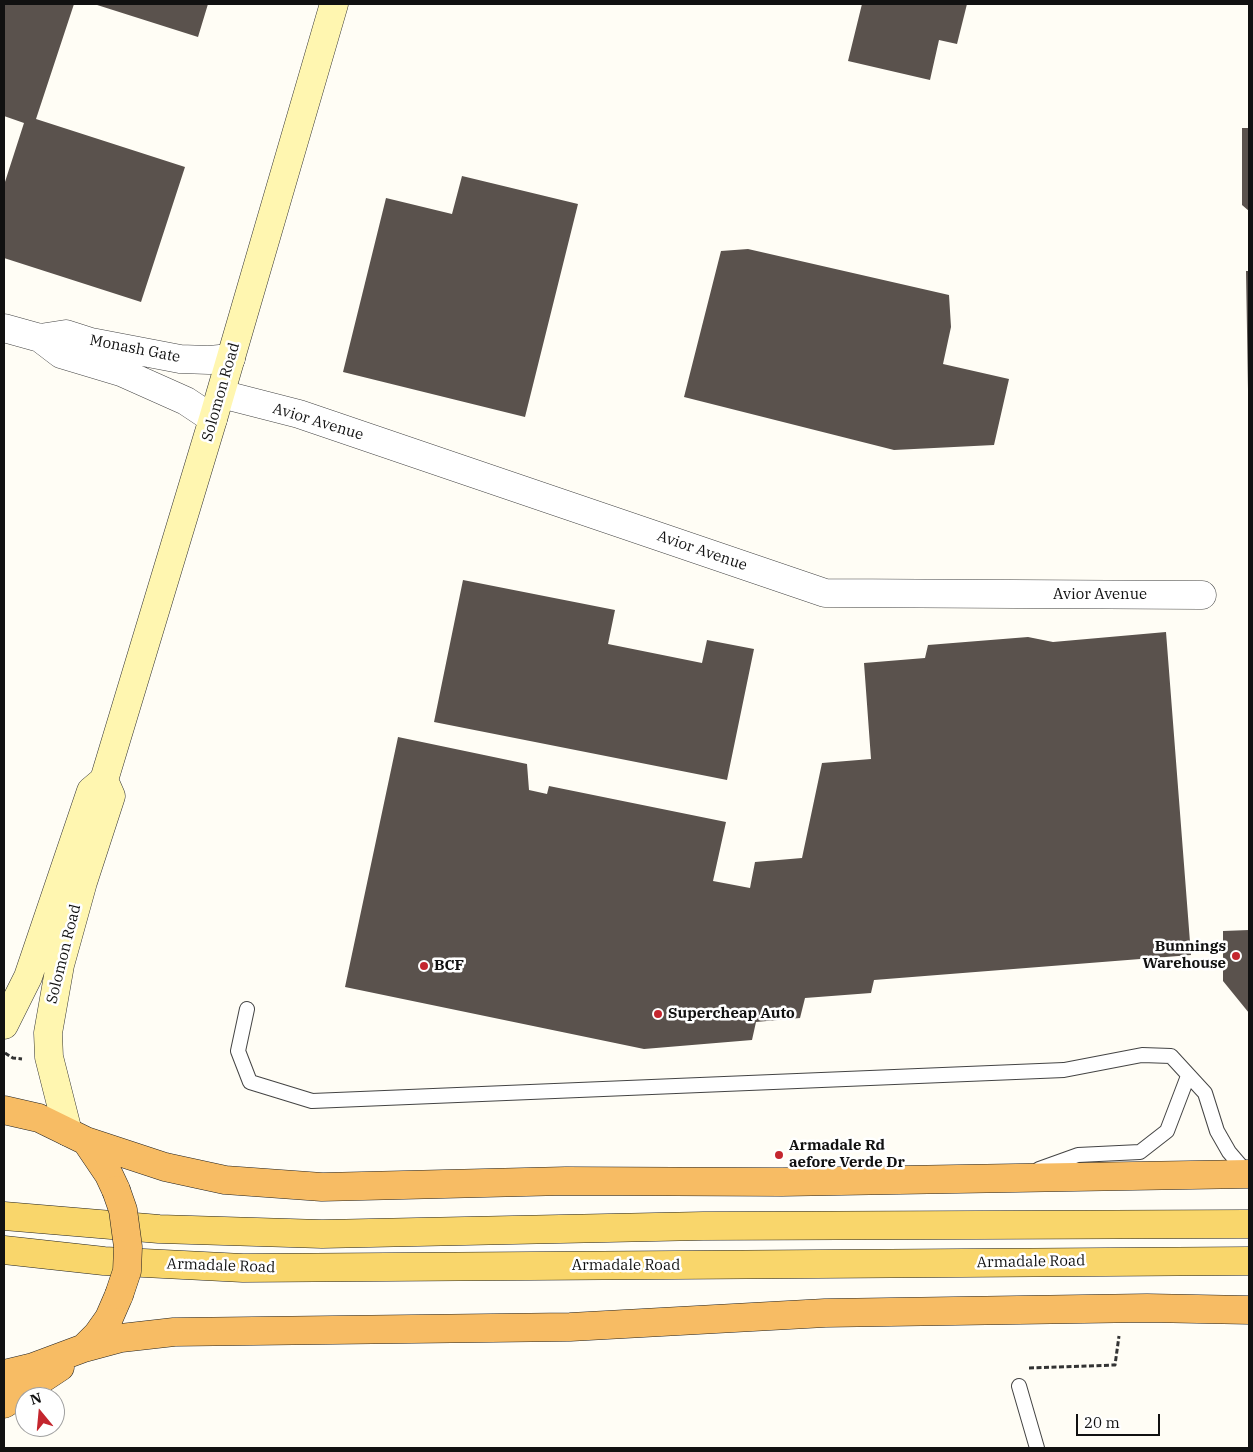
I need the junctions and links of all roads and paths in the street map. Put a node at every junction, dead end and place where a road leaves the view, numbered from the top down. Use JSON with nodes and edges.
{"nodes":[{"id":1,"x":334,"y":4,"type":"edge"},
{"id":2,"x":4,"y":328,"type":"edge"},
{"id":3,"x":40,"y":338,"type":"junction"},
{"id":4,"x":231,"y":358,"type":"junction"},
{"id":5,"x":221,"y":394,"type":"junction"},
{"id":6,"x":213,"y":419,"type":"junction"},
{"id":7,"x":1202,"y":595,"type":"dead end"},
{"id":8,"x":104,"y":780,"type":"junction"},
{"id":9,"x":247,"y":1009,"type":"dead end"},
{"id":10,"x":4,"y":1025,"type":"edge"},
{"id":11,"x":4,"y":1053,"type":"edge"},
{"id":12,"x":25,"y":1059,"type":"dead end"},
{"id":13,"x":1188,"y":1076,"type":"junction"},
{"id":14,"x":4,"y":1110,"type":"edge"},
{"id":15,"x":77,"y":1137,"type":"junction"},
{"id":16,"x":1248,"y":1174,"type":"edge"},
{"id":17,"x":1016,"y":1178,"type":"junction"},
{"id":18,"x":4,"y":1216,"type":"edge"},
{"id":19,"x":1249,"y":1224,"type":"edge"},
{"id":20,"x":4,"y":1250,"type":"edge"},
{"id":21,"x":1249,"y":1261,"type":"edge"},
{"id":22,"x":1249,"y":1310,"type":"edge"},
{"id":23,"x":1120,"y":1330,"type":"dead end"},
{"id":24,"x":81,"y":1350,"type":"junction"},
{"id":25,"x":4,"y":1374,"type":"edge"},
{"id":26,"x":1019,"y":1386,"type":"joint"},
{"id":27,"x":4,"y":1404,"type":"edge"},
{"id":28,"x":1038,"y":1448,"type":"edge"}],
"edges":[{"from":1,"to":4,"type":"main road","name":"Solomon Road"},
{"from":2,"to":3,"type":"street","name":"Monash Gate"},
{"from":3,"to":4,"type":"street","name":"Monash Gate"},
{"from":3,"to":6,"type":"street","name":"Monash Gate"},
{"from":4,"to":5,"type":"main road","name":"Solomon Road"},
{"from":5,"to":6,"type":"main road","name":"Solomon Road"},
{"from":5,"to":7,"type":"street","name":"Avior Avenue"},
{"from":6,"to":8,"type":"main road","name":"Solomon Road"},
{"from":8,"to":10,"type":"main road","name":"Solomon Road"},
{"from":8,"to":15,"type":"main road","name":"Solomon Road"},
{"from":9,"to":13,"type":"lane"},
{"from":11,"to":12,"type":"path"},
{"from":13,"to":16,"type":"lane"},
{"from":13,"to":17,"type":"lane"},
{"from":14,"to":15,"type":"highway"},
{"from":15,"to":17,"type":"highway"},
{"from":15,"to":24,"type":"highway","bridge":true},
{"from":16,"to":17,"type":"highway"},
{"from":18,"to":19,"type":"main road"},
{"from":20,"to":21,"type":"main road","name":"Armadale Road"},
{"from":22,"to":24,"type":"highway"},
{"from":23,"to":26,"type":"path"},
{"from":24,"to":25,"type":"highway"},
{"from":24,"to":27,"type":"highway"},
{"from":26,"to":28,"type":"lane"}]}
